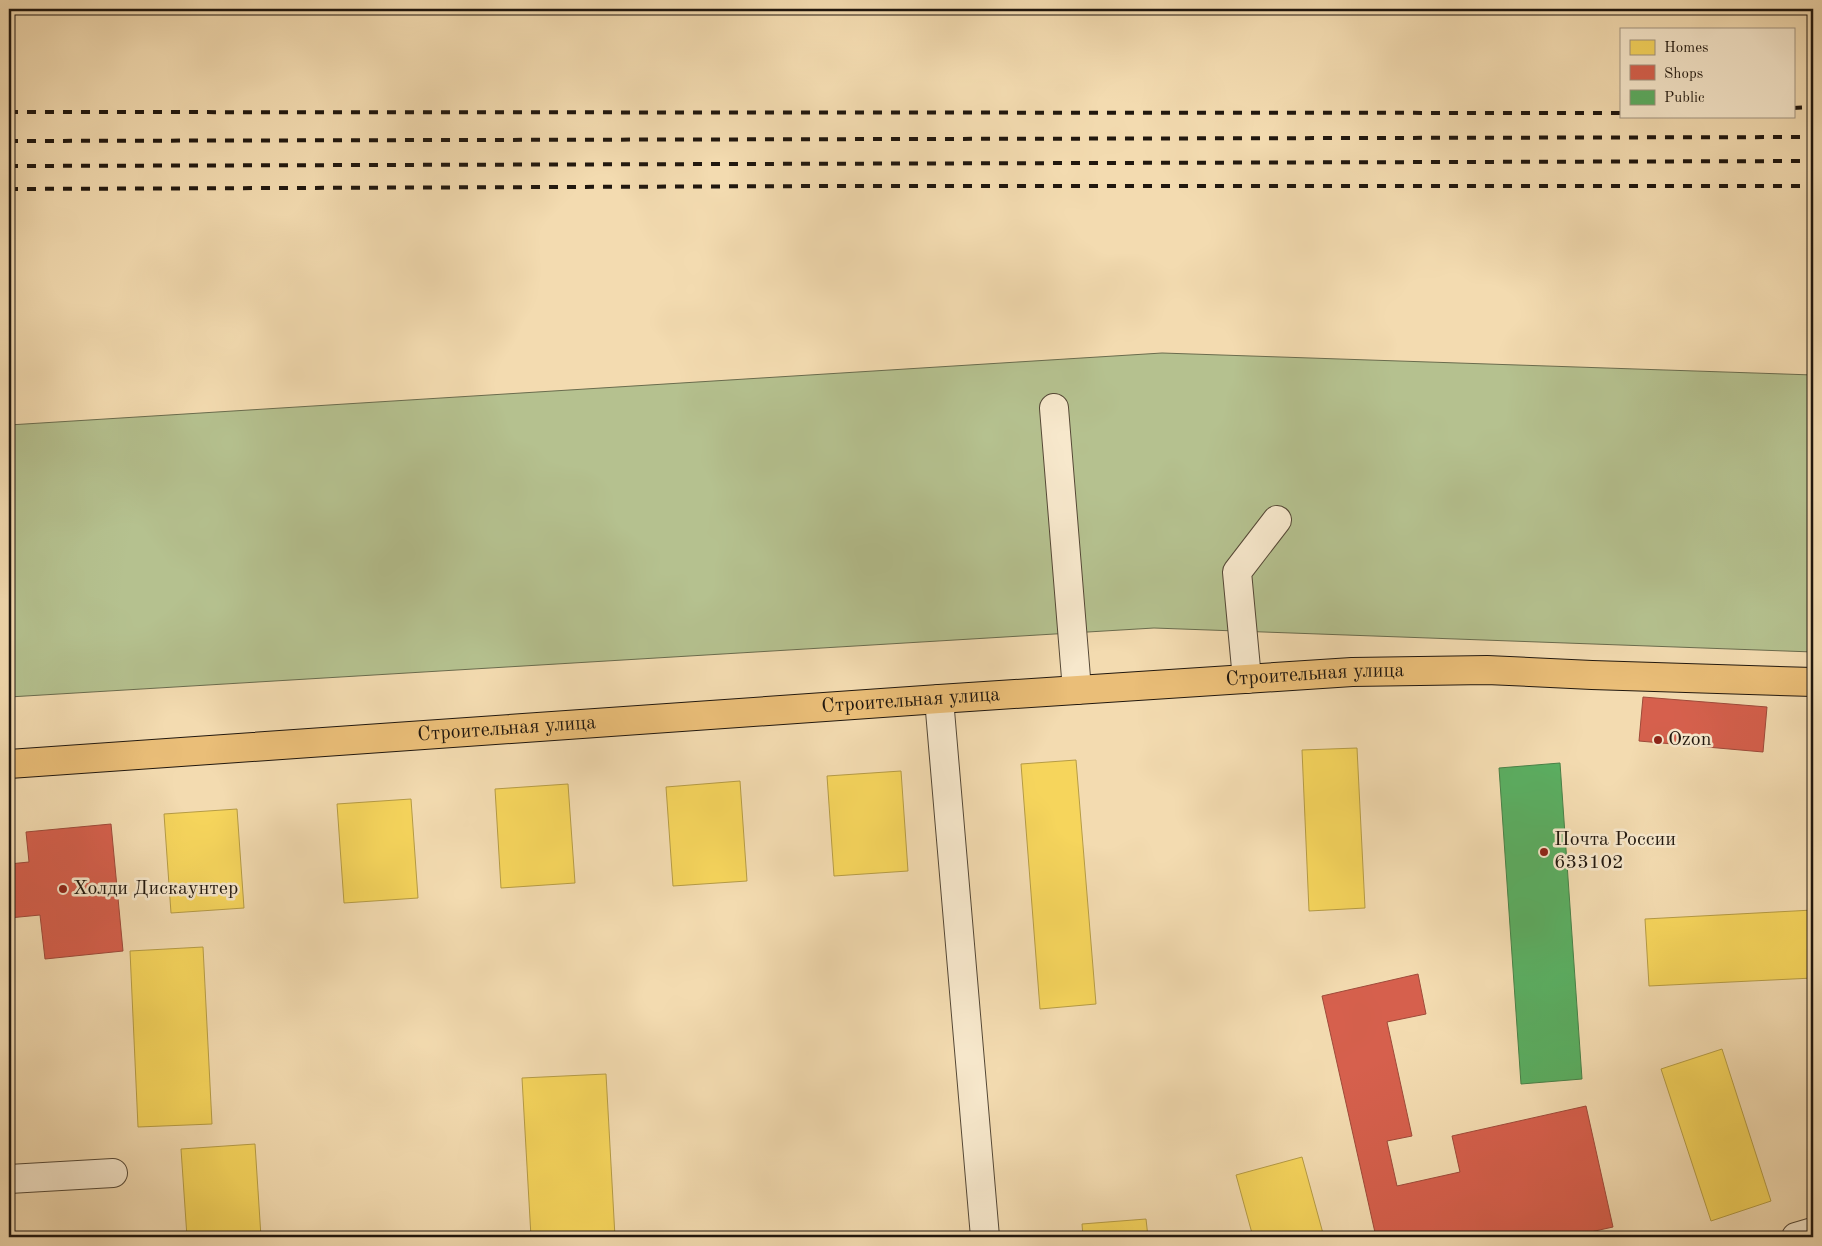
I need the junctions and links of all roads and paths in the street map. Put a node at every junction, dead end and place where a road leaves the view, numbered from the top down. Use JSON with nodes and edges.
{"nodes":[{"id":1,"x":1054,"y":408,"type":"dead end"},
{"id":2,"x":1277,"y":520,"type":"dead end"},
{"id":3,"x":1247,"y":679,"type":"junction"},
{"id":4,"x":1813,"y":682,"type":"edge"},
{"id":5,"x":1077,"y":690,"type":"junction"},
{"id":6,"x":939,"y":698,"type":"junction"},
{"id":7,"x":9,"y":764,"type":"edge"},
{"id":8,"x":113,"y":1173,"type":"dead end"},
{"id":9,"x":9,"y":1179,"type":"edge"},
{"id":10,"x":1813,"y":1232,"type":"edge"},
{"id":11,"x":985,"y":1237,"type":"edge"},
{"id":12,"x":1796,"y":1237,"type":"edge"}],
"edges":[{"from":1,"to":5,"type":"street"},
{"from":2,"to":3,"type":"street"},
{"from":3,"to":4,"type":"main road","name":"Строительная улица"},
{"from":3,"to":5,"type":"main road","name":"Строительная улица"},
{"from":5,"to":6,"type":"main road","name":"Строительная улица"},
{"from":6,"to":7,"type":"main road","name":"Строительная улица"},
{"from":6,"to":11,"type":"street"},
{"from":8,"to":9,"type":"street"},
{"from":10,"to":12,"type":"street"}]}
